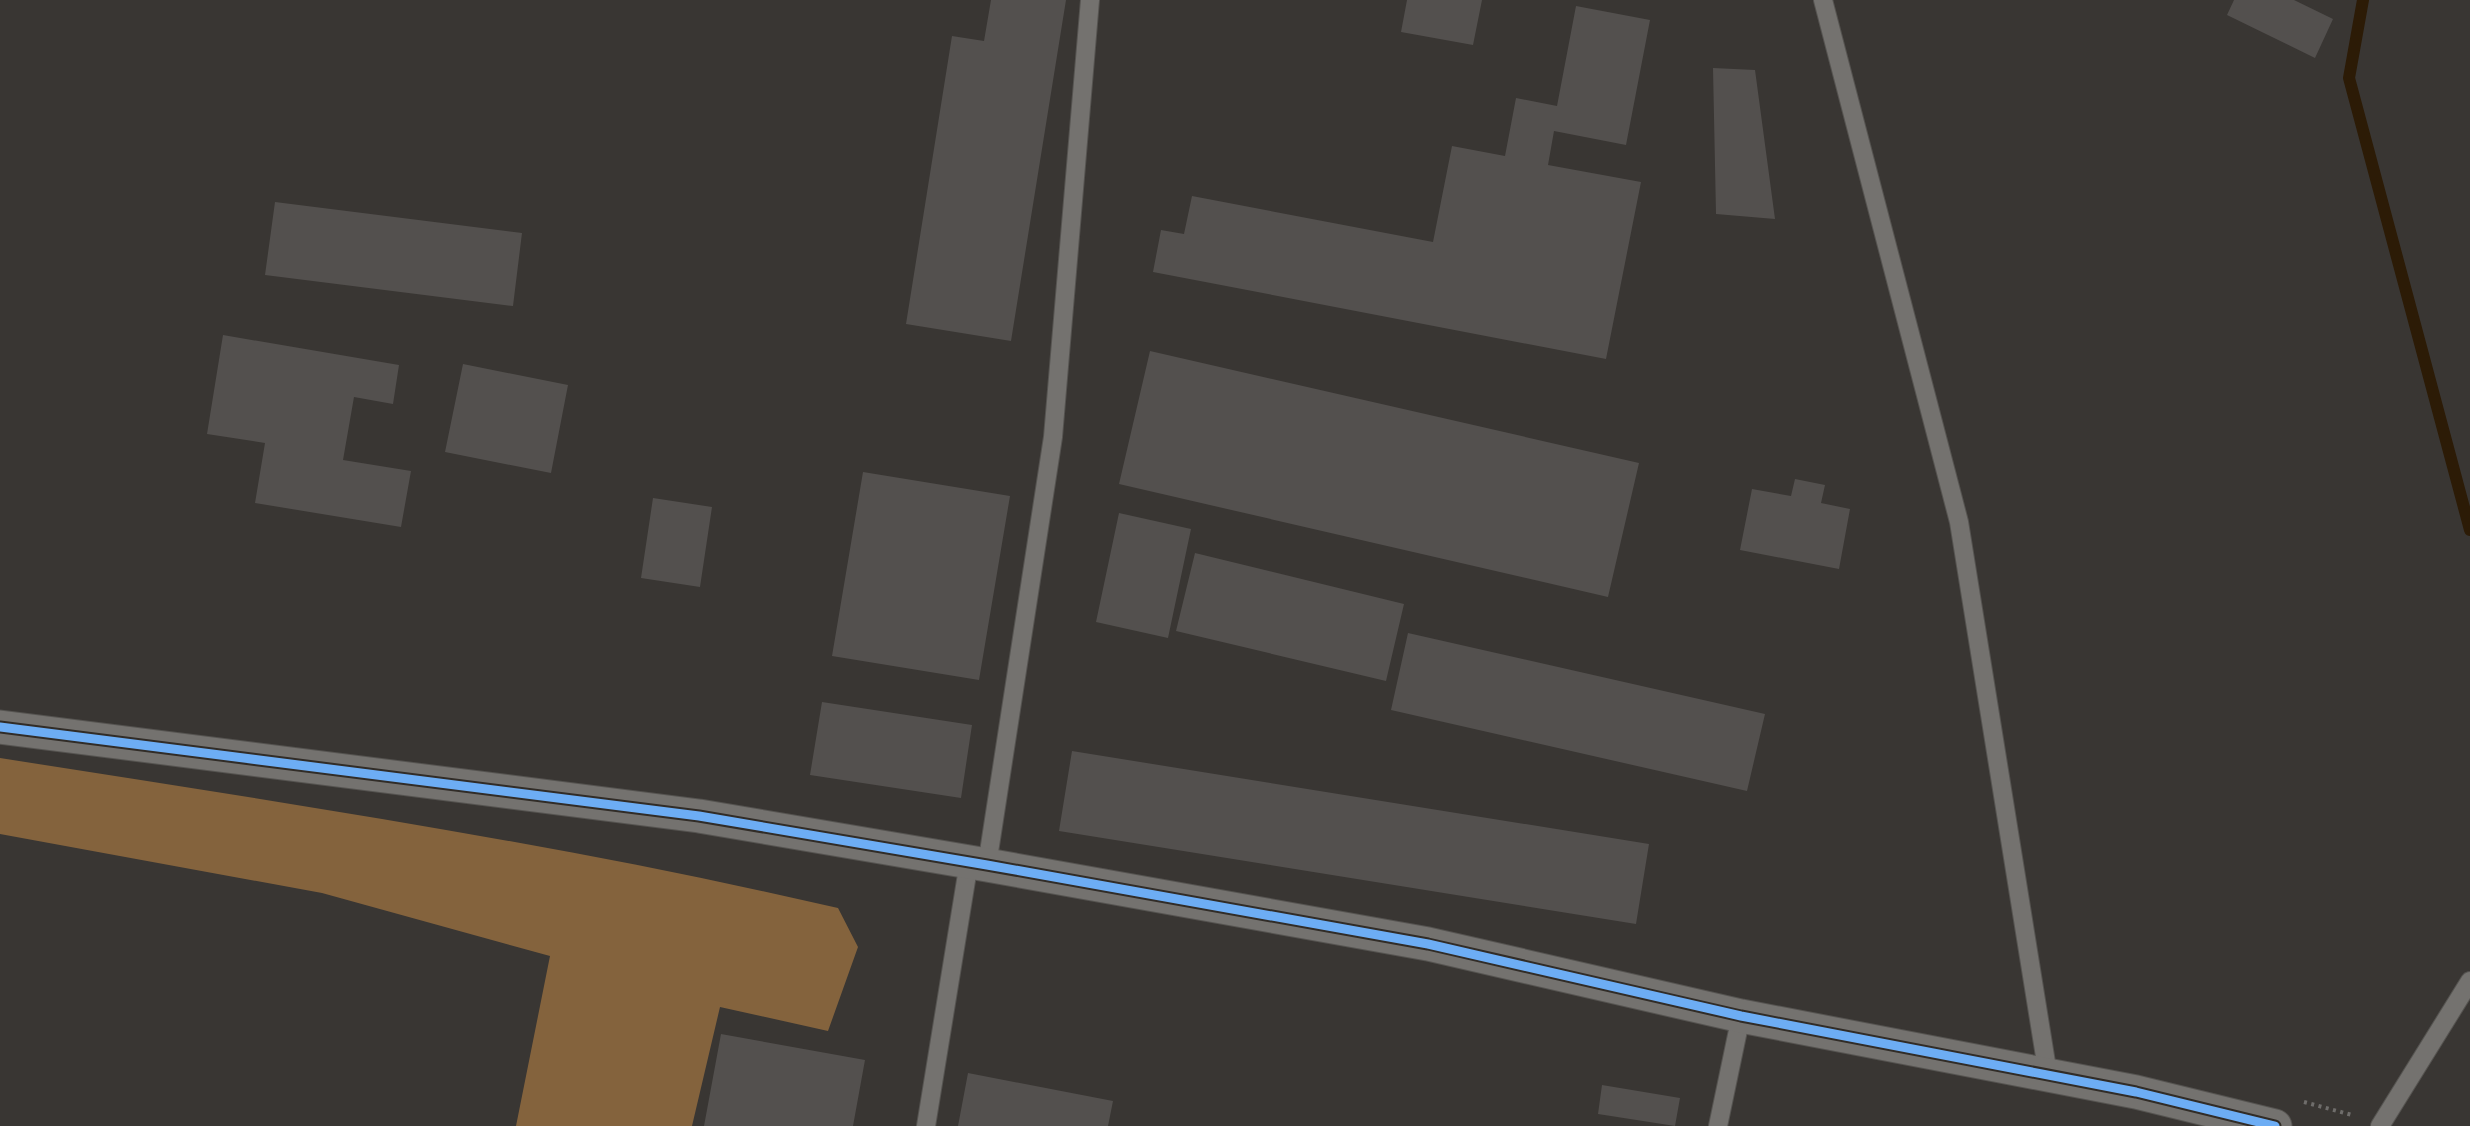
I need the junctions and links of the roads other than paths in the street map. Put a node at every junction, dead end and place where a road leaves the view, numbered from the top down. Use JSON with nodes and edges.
{"nodes":[{"id":1,"x":1090,"y":0,"type":"edge"},
{"id":2,"x":1823,"y":0,"type":"edge"},
{"id":3,"x":0,"y":727,"type":"edge"},
{"id":4,"x":978,"y":863,"type":"junction"},
{"id":5,"x":2470,"y":981,"type":"edge"},
{"id":6,"x":1741,"y":1016,"type":"junction"},
{"id":7,"x":2048,"y":1075,"type":"junction"},
{"id":8,"x":2194,"y":1115,"type":"edge"},
{"id":9,"x":926,"y":1126,"type":"edge"},
{"id":10,"x":1718,"y":1126,"type":"edge"},
{"id":11,"x":2275,"y":1126,"type":"edge"},
{"id":12,"x":2380,"y":1126,"type":"edge"}],
"edges":[{"from":1,"to":4,"type":"lane"},
{"from":2,"to":7,"type":"lane"},
{"from":3,"to":4,"type":"street"},
{"from":4,"to":6,"type":"street"},
{"from":4,"to":9,"type":"lane"},
{"from":5,"to":12,"type":"lane"},
{"from":6,"to":7,"type":"street"},
{"from":6,"to":10,"type":"lane"},
{"from":7,"to":8,"type":"street"},
{"from":8,"to":11,"type":"street"}]}
